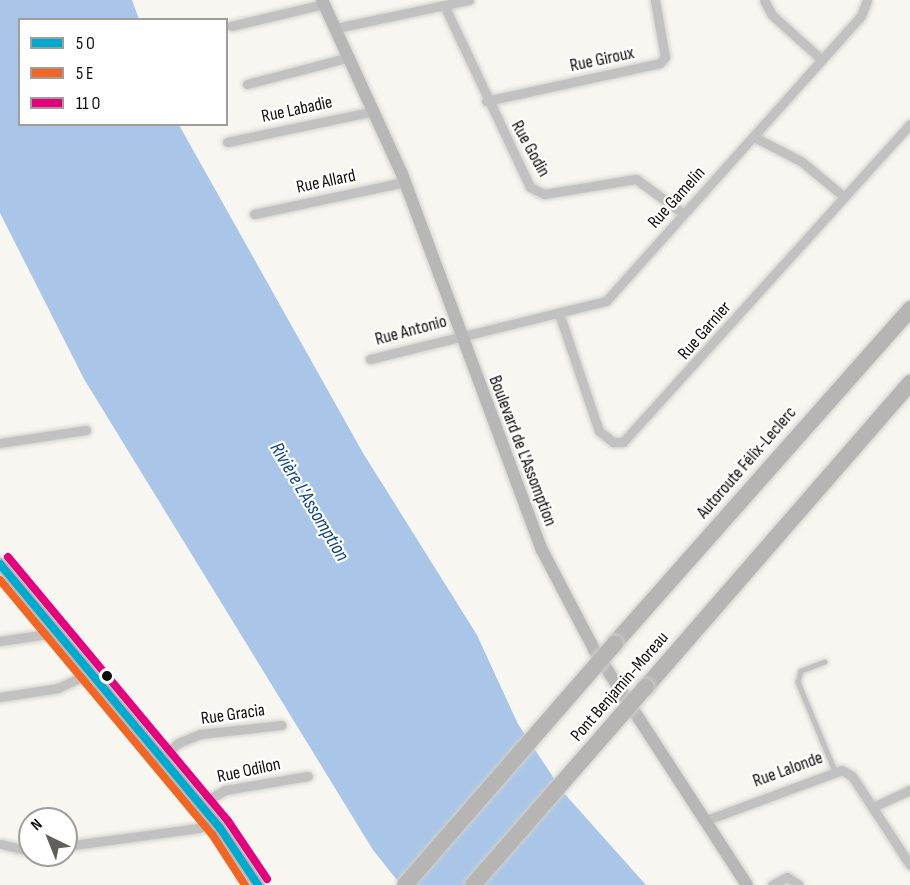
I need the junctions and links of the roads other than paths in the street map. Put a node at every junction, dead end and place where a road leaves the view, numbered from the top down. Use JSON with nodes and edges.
{"nodes":[{"id":1,"x":469,"y":0,"type":"edge"},
{"id":2,"x":655,"y":0,"type":"edge"},
{"id":3,"x":764,"y":0,"type":"edge"},
{"id":4,"x":867,"y":0,"type":"edge"},
{"id":5,"x":323,"y":2,"type":"edge"},
{"id":6,"x":444,"y":5,"type":"junction"},
{"id":7,"x":231,"y":26,"type":"dead end"},
{"id":8,"x":336,"y":28,"type":"junction"},
{"id":9,"x":350,"y":57,"type":"junction"},
{"id":10,"x":822,"y":60,"type":"junction"},
{"id":11,"x":247,"y":84,"type":"dead end"},
{"id":12,"x":486,"y":101,"type":"junction"},
{"id":13,"x":374,"y":111,"type":"junction"},
{"id":14,"x":910,"y":124,"type":"edge"},
{"id":15,"x":754,"y":137,"type":"junction"},
{"id":16,"x":227,"y":142,"type":"dead end"},
{"id":17,"x":405,"y":182,"type":"junction"},
{"id":18,"x":844,"y":197,"type":"junction"},
{"id":19,"x":254,"y":214,"type":"dead end"},
{"id":20,"x":684,"y":214,"type":"junction"},
{"id":21,"x":910,"y":294,"type":"edge"},
{"id":22,"x":910,"y":309,"type":"edge"},
{"id":23,"x":560,"y":313,"type":"junction"},
{"id":24,"x":460,"y":335,"type":"junction"},
{"id":25,"x":370,"y":359,"type":"dead end"},
{"id":26,"x":910,"y":383,"type":"edge"},
{"id":27,"x":910,"y":401,"type":"edge"},
{"id":28,"x":804,"y":427,"type":"junction"},
{"id":29,"x":86,"y":430,"type":"dead end"},
{"id":30,"x":0,"y":443,"type":"edge"},
{"id":31,"x":798,"y":517,"type":"junction"},
{"id":32,"x":0,"y":564,"type":"edge"},
{"id":33,"x":54,"y":633,"type":"junction"},
{"id":34,"x":0,"y":641,"type":"edge"},
{"id":35,"x":615,"y":643,"type":"joint"},
{"id":36,"x":825,"y":662,"type":"dead end"},
{"id":37,"x":90,"y":673,"type":"junction"},
{"id":38,"x":0,"y":697,"type":"edge"},
{"id":39,"x":282,"y":724,"type":"dead end"},
{"id":40,"x":159,"y":760,"type":"junction"},
{"id":41,"x":835,"y":771,"type":"junction"},
{"id":42,"x":308,"y":776,"type":"dead end"},
{"id":43,"x":910,"y":790,"type":"edge"},
{"id":44,"x":199,"y":805,"type":"junction"},
{"id":45,"x":873,"y":807,"type":"junction"},
{"id":46,"x":213,"y":820,"type":"junction"},
{"id":47,"x":704,"y":820,"type":"junction"},
{"id":48,"x":1,"y":844,"type":"edge"},
{"id":49,"x":78,"y":844,"type":"edge"},
{"id":50,"x":18,"y":848,"type":"edge"},
{"id":51,"x":910,"y":865,"type":"edge"},
{"id":52,"x":253,"y":883,"type":"edge"},
{"id":53,"x":405,"y":885,"type":"edge"},
{"id":54,"x":473,"y":885,"type":"edge"},
{"id":55,"x":747,"y":885,"type":"edge"},
{"id":56,"x":772,"y":885,"type":"edge"},
{"id":57,"x":800,"y":885,"type":"edge"}],
"edges":[{"from":1,"to":6,"type":"street"},
{"from":2,"to":12,"type":"street","name":"Rue Giroux"},
{"from":3,"to":10,"type":"street"},
{"from":4,"to":10,"type":"street","name":"Rue Gamelin"},
{"from":5,"to":7,"type":"street"},
{"from":5,"to":8,"type":"street","name":"Boulevard de L'Assomption"},
{"from":6,"to":8,"type":"street"},
{"from":6,"to":12,"type":"street","name":"Rue Godin"},
{"from":8,"to":9,"type":"street","name":"Boulevard de L'Assomption"},
{"from":9,"to":11,"type":"street"},
{"from":9,"to":13,"type":"street","name":"Boulevard de L'Assomption"},
{"from":10,"to":15,"type":"street","name":"Rue Gamelin"},
{"from":12,"to":20,"type":"street","name":"Rue Godin"},
{"from":13,"to":16,"type":"street","name":"Rue Labadie"},
{"from":13,"to":17,"type":"street","name":"Boulevard de L'Assomption"},
{"from":14,"to":18,"type":"street","name":"Rue Garnier"},
{"from":15,"to":18,"type":"street"},
{"from":15,"to":20,"type":"street","name":"Rue Gamelin"},
{"from":17,"to":19,"type":"street","name":"Rue Allard"},
{"from":17,"to":24,"type":"street","name":"Boulevard de L'Assomption"},
{"from":18,"to":23,"type":"street","name":"Rue Garnier"},
{"from":20,"to":23,"type":"street","name":"Rue Gamelin"},
{"from":21,"to":28,"type":"highway"},
{"from":22,"to":28,"type":"highway","name":"Autoroute Félix-Leclerc"},
{"from":23,"to":24,"type":"street","name":"Rue Gamelin"},
{"from":24,"to":25,"type":"street","name":"Rue Antonio"},
{"from":24,"to":47,"type":"street","name":"Boulevard de L'Assomption"},
{"from":26,"to":31,"type":"highway"},
{"from":27,"to":31,"type":"highway"},
{"from":28,"to":35,"type":"highway","name":"Autoroute Félix-Leclerc"},
{"from":29,"to":30,"type":"street"},
{"from":31,"to":54,"type":"highway","name":"Pont Benjamin-Moreau","bridge":true},
{"from":32,"to":33,"type":"street"},
{"from":33,"to":34,"type":"street"},
{"from":33,"to":37,"type":"street"},
{"from":35,"to":53,"type":"highway","name":"Pont Benjamin-Moreau","bridge":true},
{"from":36,"to":41,"type":"lane"},
{"from":37,"to":38,"type":"street"},
{"from":37,"to":40,"type":"street"},
{"from":39,"to":40,"type":"street","name":"Rue Gracia"},
{"from":40,"to":44,"type":"street"},
{"from":41,"to":45,"type":"street","name":"Rue Lalonde"},
{"from":41,"to":47,"type":"street","name":"Rue Lalonde"},
{"from":42,"to":44,"type":"street","name":"Rue Odilon"},
{"from":43,"to":45,"type":"street"},
{"from":44,"to":46,"type":"street"},
{"from":45,"to":51,"type":"street","name":"Rue Lalonde"},
{"from":46,"to":49,"type":"street"},
{"from":46,"to":52,"type":"street"},
{"from":47,"to":55,"type":"street","name":"Boulevard de L'Assomption"},
{"from":48,"to":50,"type":"street"},
{"from":56,"to":57,"type":"street"}]}
